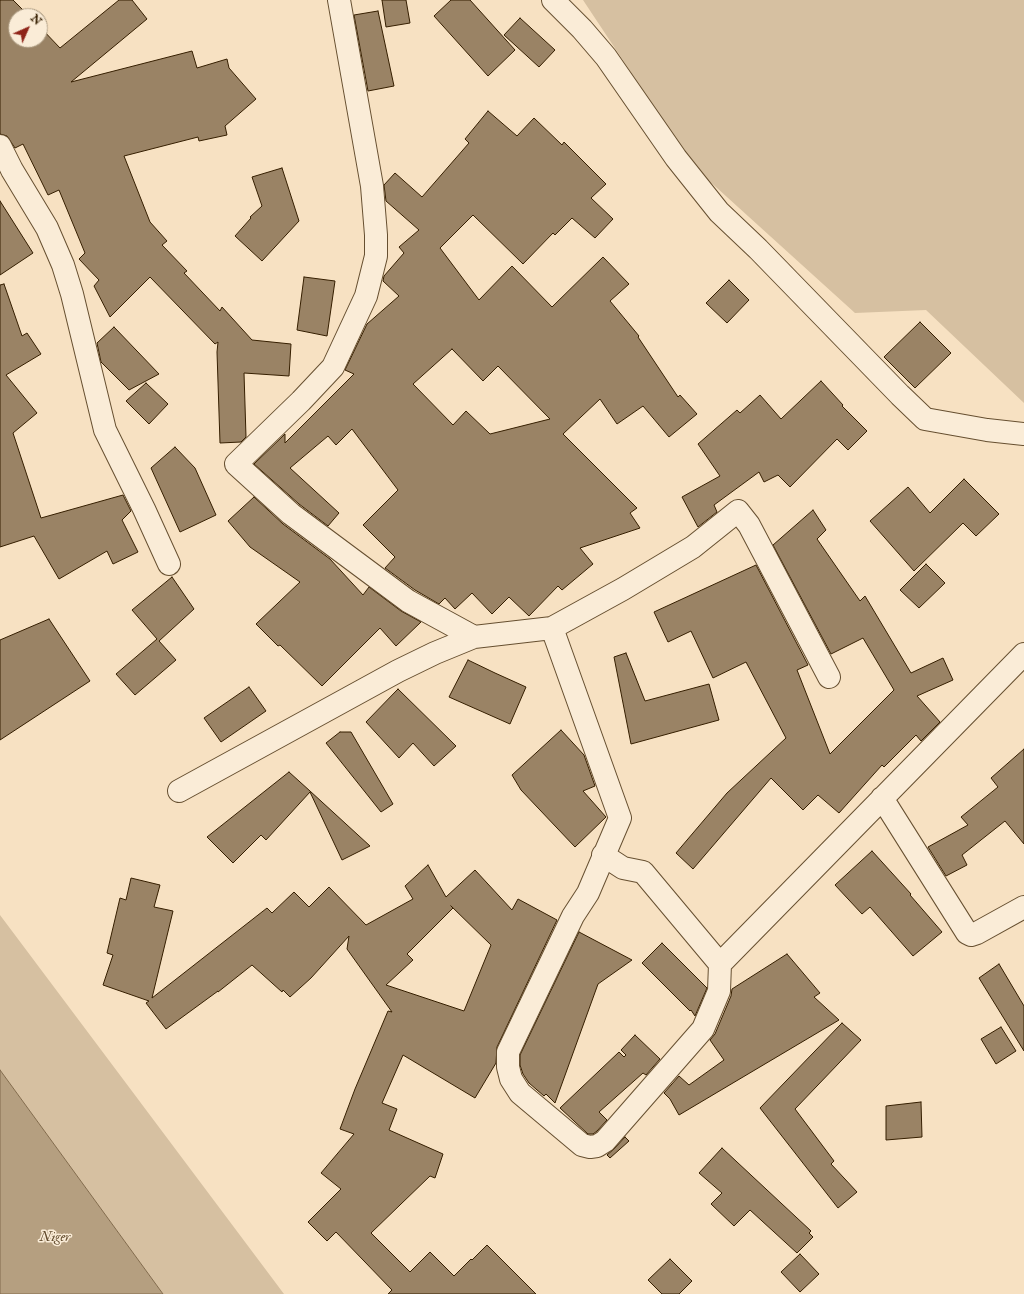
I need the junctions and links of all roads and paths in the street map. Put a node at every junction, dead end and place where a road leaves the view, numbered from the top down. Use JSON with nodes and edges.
{"nodes":[{"id":1,"x":339,"y":0,"type":"edge"},
{"id":2,"x":553,"y":0,"type":"edge"},
{"id":3,"x":0,"y":146,"type":"edge"},
{"id":4,"x":1024,"y":434,"type":"edge"},
{"id":5,"x":170,"y":564,"type":"dead end"},
{"id":6,"x":552,"y":628,"type":"junction"},
{"id":7,"x":474,"y":637,"type":"junction"},
{"id":8,"x":1024,"y":654,"type":"edge"},
{"id":9,"x":830,"y":677,"type":"dead end"},
{"id":10,"x":180,"y":791,"type":"dead end"},
{"id":11,"x":882,"y":798,"type":"junction"},
{"id":12,"x":603,"y":855,"type":"junction"},
{"id":13,"x":1024,"y":907,"type":"edge"},
{"id":14,"x":720,"y":964,"type":"junction"}],
"edges":[{"from":1,"to":7,"type":"street"},
{"from":2,"to":4,"type":"street"},
{"from":3,"to":5,"type":"street"},
{"from":6,"to":7,"type":"street"},
{"from":6,"to":9,"type":"street"},
{"from":6,"to":12,"type":"street"},
{"from":7,"to":10,"type":"street"},
{"from":8,"to":11,"type":"street"},
{"from":11,"to":13,"type":"street"},
{"from":11,"to":14,"type":"street"},
{"from":12,"to":14,"type":"street"},
{"from":12,"to":14,"type":"street"}]}
